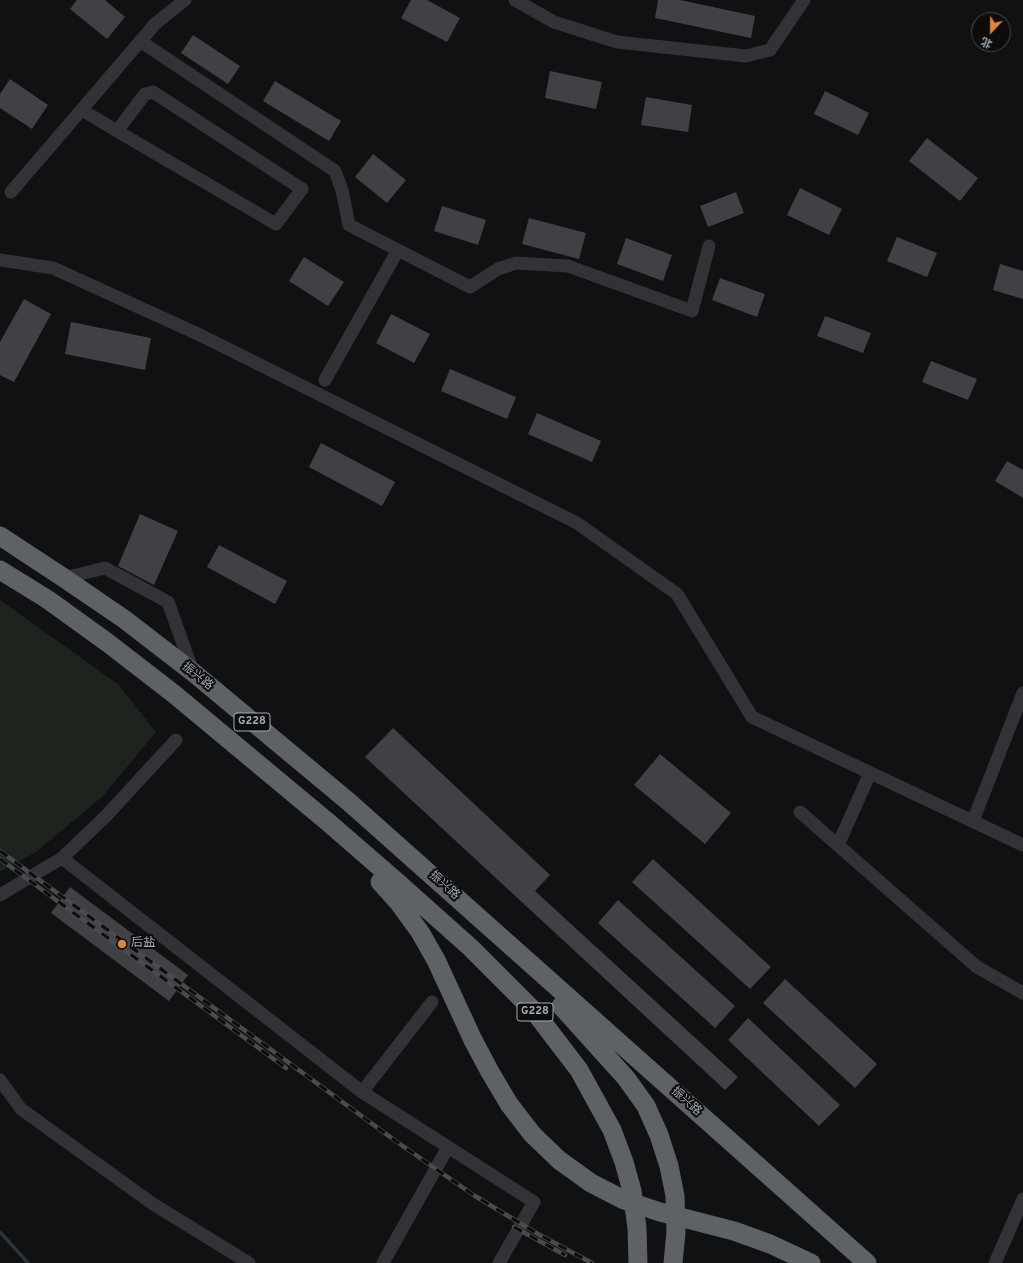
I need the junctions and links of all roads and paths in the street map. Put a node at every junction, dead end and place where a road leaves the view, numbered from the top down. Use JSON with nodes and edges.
{"nodes":[{"id":1,"x":185,"y":0,"type":"edge"},
{"id":2,"x":515,"y":0,"type":"edge"},
{"id":3,"x":804,"y":0,"type":"edge"},
{"id":4,"x":534,"y":5,"type":"edge"},
{"id":5,"x":140,"y":41,"type":"junction"},
{"id":6,"x":82,"y":110,"type":"junction"},
{"id":7,"x":118,"y":131,"type":"junction"},
{"id":8,"x":11,"y":192,"type":"dead end"},
{"id":9,"x":709,"y":246,"type":"dead end"},
{"id":10,"x":398,"y":250,"type":"junction"},
{"id":11,"x":0,"y":260,"type":"edge"},
{"id":12,"x":325,"y":380,"type":"dead end"},
{"id":13,"x":0,"y":536,"type":"edge"},
{"id":14,"x":0,"y":570,"type":"edge"},
{"id":15,"x":64,"y":578,"type":"junction"},
{"id":16,"x":194,"y":673,"type":"junction"},
{"id":17,"x":1023,"y":693,"type":"edge"},
{"id":18,"x":176,"y":740,"type":"dead end"},
{"id":19,"x":870,"y":773,"type":"junction"},
{"id":20,"x":800,"y":812,"type":"dead end"},
{"id":21,"x":973,"y":822,"type":"junction"},
{"id":22,"x":329,"y":824,"type":"junction"},
{"id":23,"x":838,"y":845,"type":"junction"},
{"id":24,"x":1023,"y":845,"type":"edge"},
{"id":25,"x":62,"y":858,"type":"junction"},
{"id":26,"x":0,"y":895,"type":"edge"},
{"id":27,"x":489,"y":927,"type":"junction"},
{"id":28,"x":1023,"y":993,"type":"edge"},
{"id":29,"x":432,"y":1002,"type":"dead end"},
{"id":30,"x":0,"y":1080,"type":"edge"},
{"id":31,"x":362,"y":1092,"type":"junction"},
{"id":32,"x":448,"y":1147,"type":"junction"},
{"id":33,"x":1023,"y":1199,"type":"edge"},
{"id":34,"x":248,"y":1263,"type":"edge"},
{"id":35,"x":383,"y":1263,"type":"edge"},
{"id":36,"x":499,"y":1263,"type":"edge"},
{"id":37,"x":638,"y":1263,"type":"edge"},
{"id":38,"x":673,"y":1263,"type":"edge"},
{"id":39,"x":811,"y":1263,"type":"edge"},
{"id":40,"x":867,"y":1263,"type":"edge"},
{"id":41,"x":995,"y":1263,"type":"edge"}],
"edges":[{"from":1,"to":5,"type":"street"},
{"from":2,"to":4,"type":"street"},
{"from":3,"to":4,"type":"street"},
{"from":5,"to":6,"type":"street"},
{"from":5,"to":10,"type":"street"},
{"from":6,"to":7,"type":"street"},
{"from":6,"to":8,"type":"street"},
{"from":7,"to":7,"type":"street"},
{"from":9,"to":10,"type":"street"},
{"from":10,"to":12,"type":"street"},
{"from":11,"to":19,"type":"street"},
{"from":13,"to":15,"type":"highway","name":"振兴路","number":"G228"},
{"from":14,"to":22,"type":"highway","number":"G228"},
{"from":15,"to":16,"type":"highway","name":"振兴路","number":"G228"},
{"from":15,"to":16,"type":"street"},
{"from":16,"to":27,"type":"highway","name":"振兴路","number":"G228"},
{"from":17,"to":21,"type":"street"},
{"from":18,"to":25,"type":"street"},
{"from":19,"to":21,"type":"street"},
{"from":19,"to":23,"type":"street"},
{"from":20,"to":23,"type":"street"},
{"from":21,"to":24,"type":"street"},
{"from":22,"to":37,"type":"highway","number":"G228"},
{"from":22,"to":39,"type":"highway","bridge":true},
{"from":23,"to":28,"type":"street"},
{"from":25,"to":26,"type":"street"},
{"from":25,"to":31,"type":"street"},
{"from":27,"to":38,"type":"highway"},
{"from":27,"to":40,"type":"highway","name":"振兴路","number":"G228"},
{"from":29,"to":31,"type":"street"},
{"from":30,"to":34,"type":"street"},
{"from":31,"to":32,"type":"street"},
{"from":32,"to":35,"type":"street"},
{"from":32,"to":36,"type":"street"},
{"from":33,"to":41,"type":"street"}]}
